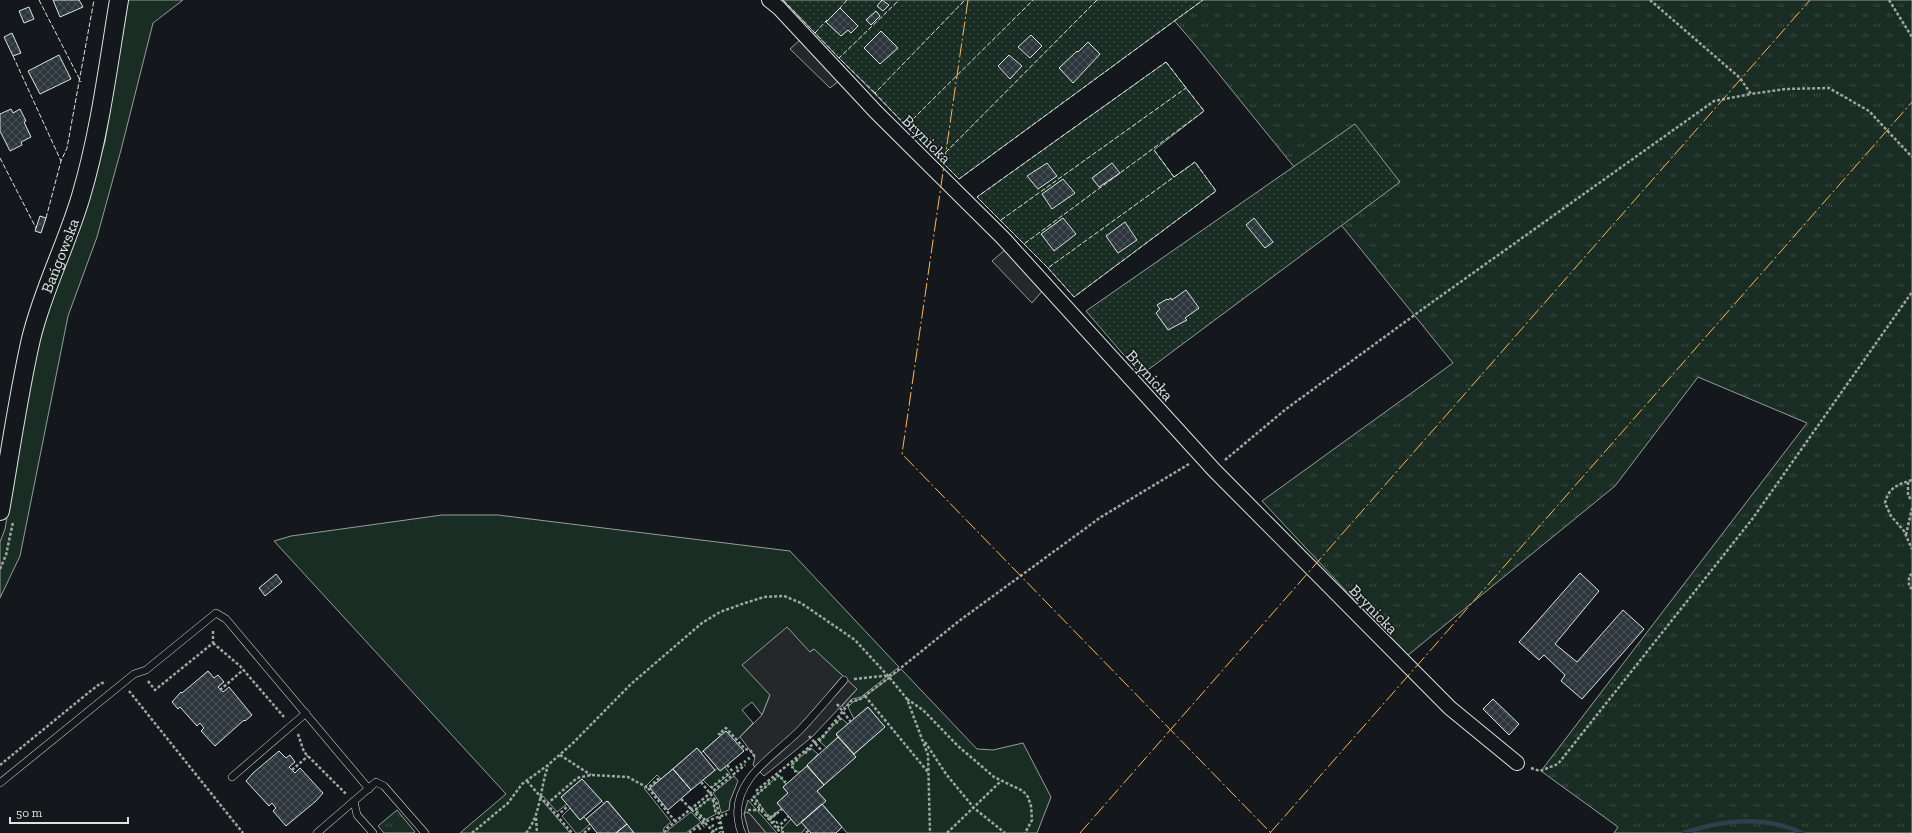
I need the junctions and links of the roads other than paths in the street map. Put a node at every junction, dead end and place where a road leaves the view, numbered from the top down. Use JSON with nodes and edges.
{"nodes":[{"id":1,"x":119,"y":0,"type":"edge"},
{"id":2,"x":769,"y":0,"type":"edge"},
{"id":3,"x":7,"y":514,"type":"edge"},
{"id":4,"x":844,"y":680,"type":"road end"},
{"id":5,"x":306,"y":713,"type":"junction"},
{"id":6,"x":1517,"y":763,"type":"road end"},
{"id":7,"x":232,"y":777,"type":"dead end"},
{"id":8,"x":0,"y":783,"type":"edge"},
{"id":9,"x":369,"y":789,"type":"junction"},
{"id":10,"x":354,"y":801,"type":"junction"},
{"id":11,"x":317,"y":833,"type":"edge"},
{"id":12,"x":373,"y":833,"type":"edge"},
{"id":13,"x":425,"y":833,"type":"edge"},
{"id":14,"x":742,"y":833,"type":"edge"}],
"edges":[{"from":1,"to":3,"type":"street","name":"Bańgowska"},
{"from":2,"to":6,"type":"street","name":"Brynicka"},
{"from":4,"to":14,"type":"lane"},
{"from":5,"to":7,"type":"lane"},
{"from":5,"to":8,"type":"lane"},
{"from":5,"to":9,"type":"lane"},
{"from":9,"to":10,"type":"lane"},
{"from":9,"to":13,"type":"lane"},
{"from":10,"to":11,"type":"lane"},
{"from":10,"to":12,"type":"lane"}]}
